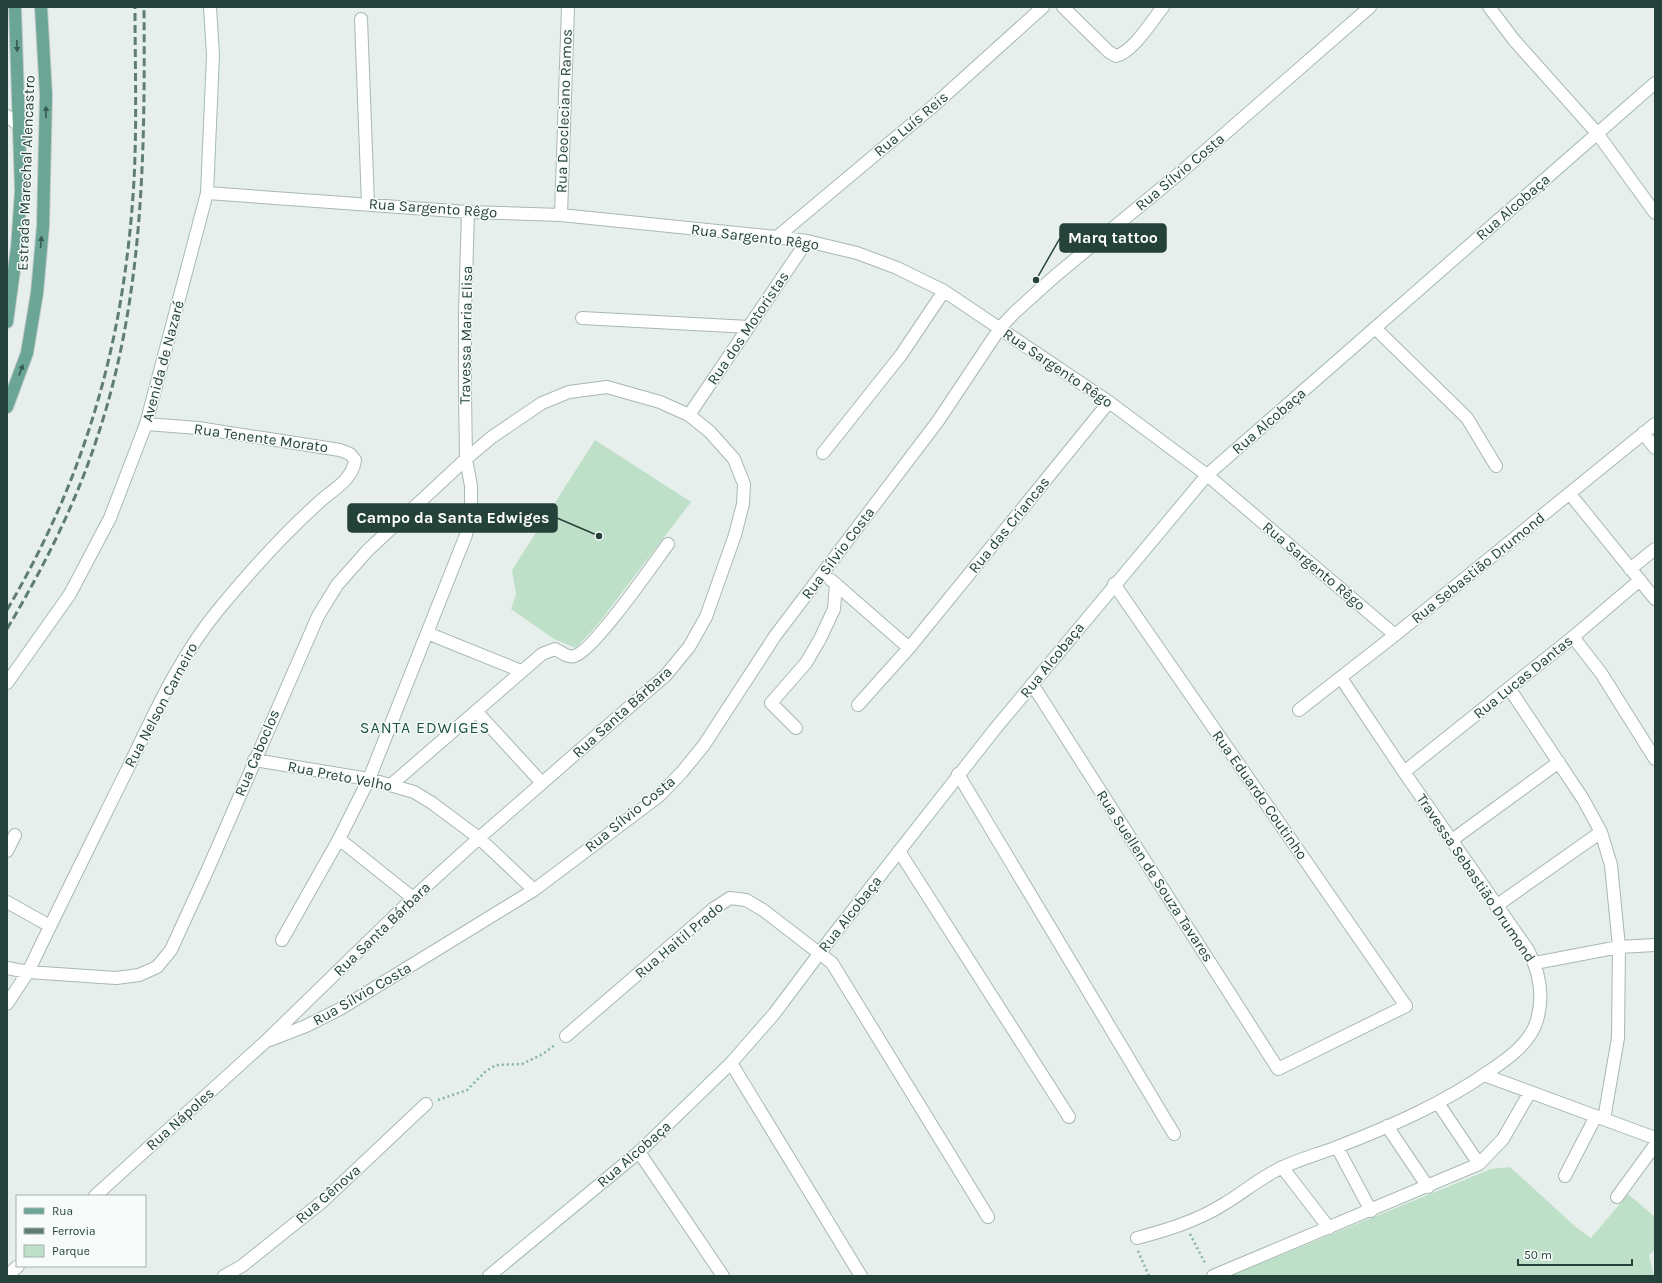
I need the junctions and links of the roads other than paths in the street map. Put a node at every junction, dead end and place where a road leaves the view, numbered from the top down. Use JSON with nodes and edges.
{"nodes":[{"id":1,"x":15,"y":7,"type":"edge"},
{"id":2,"x":42,"y":7,"type":"edge"},
{"id":3,"x":210,"y":7,"type":"edge"},
{"id":4,"x":568,"y":7,"type":"edge"},
{"id":5,"x":1043,"y":7,"type":"edge"},
{"id":6,"x":1063,"y":7,"type":"edge"},
{"id":7,"x":1163,"y":7,"type":"edge"},
{"id":8,"x":1370,"y":7,"type":"edge"},
{"id":9,"x":1490,"y":7,"type":"edge"},
{"id":10,"x":361,"y":19,"type":"dead end"},
{"id":11,"x":1655,"y":83,"type":"edge"},
{"id":12,"x":7,"y":116,"type":"edge"},
{"id":13,"x":20,"y":126,"type":"junction"},
{"id":14,"x":1597,"y":133,"type":"junction"},
{"id":15,"x":207,"y":193,"type":"junction"},
{"id":16,"x":368,"y":204,"type":"junction"},
{"id":17,"x":468,"y":212,"type":"junction"},
{"id":18,"x":1655,"y":213,"type":"edge"},
{"id":19,"x":561,"y":215,"type":"junction"},
{"id":20,"x":777,"y":237,"type":"junction"},
{"id":21,"x":807,"y":242,"type":"junction"},
{"id":22,"x":944,"y":292,"type":"junction"},
{"id":23,"x":582,"y":318,"type":"dead end"},
{"id":24,"x":7,"y":322,"type":"edge"},
{"id":25,"x":749,"y":327,"type":"junction"},
{"id":26,"x":1000,"y":328,"type":"junction"},
{"id":27,"x":1375,"y":328,"type":"junction"},
{"id":28,"x":1108,"y":402,"type":"junction"},
{"id":29,"x":7,"y":407,"type":"edge"},
{"id":30,"x":689,"y":415,"type":"junction"},
{"id":31,"x":146,"y":424,"type":"junction"},
{"id":32,"x":1655,"y":424,"type":"edge"},
{"id":33,"x":1643,"y":433,"type":"junction"},
{"id":34,"x":1655,"y":448,"type":"edge"},
{"id":35,"x":824,"y":453,"type":"dead end"},
{"id":36,"x":466,"y":458,"type":"junction"},
{"id":37,"x":1496,"y":466,"type":"dead end"},
{"id":38,"x":1207,"y":475,"type":"junction"},
{"id":39,"x":349,"y":476,"type":"joint"},
{"id":40,"x":1570,"y":494,"type":"junction"},
{"id":41,"x":668,"y":544,"type":"dead end"},
{"id":42,"x":1655,"y":549,"type":"edge"},
{"id":43,"x":1630,"y":569,"type":"junction"},
{"id":44,"x":823,"y":572,"type":"junction"},
{"id":45,"x":1640,"y":580,"type":"junction"},
{"id":46,"x":836,"y":584,"type":"junction"},
{"id":47,"x":1114,"y":584,"type":"junction"},
{"id":48,"x":1655,"y":600,"type":"edge"},
{"id":49,"x":427,"y":633,"type":"junction"},
{"id":50,"x":1395,"y":635,"type":"junction"},
{"id":51,"x":1573,"y":637,"type":"junction"},
{"id":52,"x":909,"y":648,"type":"junction"},
{"id":53,"x":521,"y":671,"type":"junction"},
{"id":54,"x":1341,"y":678,"type":"junction"},
{"id":55,"x":7,"y":683,"type":"edge"},
{"id":56,"x":1032,"y":684,"type":"junction"},
{"id":57,"x":1509,"y":688,"type":"junction"},
{"id":58,"x":858,"y":705,"type":"dead end"},
{"id":59,"x":1299,"y":710,"type":"dead end"},
{"id":60,"x":476,"y":711,"type":"junction"},
{"id":61,"x":796,"y":728,"type":"dead end"},
{"id":62,"x":1655,"y":759,"type":"edge"},
{"id":63,"x":254,"y":760,"type":"junction"},
{"id":64,"x":1559,"y":762,"type":"junction"},
{"id":65,"x":1404,"y":772,"type":"junction"},
{"id":66,"x":958,"y":774,"type":"junction"},
{"id":67,"x":369,"y":779,"type":"junction"},
{"id":68,"x":542,"y":783,"type":"junction"},
{"id":69,"x":392,"y":784,"type":"junction"},
{"id":70,"x":1601,"y":832,"type":"junction"},
{"id":71,"x":15,"y":835,"type":"dead end"},
{"id":72,"x":479,"y":838,"type":"junction"},
{"id":73,"x":339,"y":839,"type":"junction"},
{"id":74,"x":1452,"y":840,"type":"junction"},
{"id":75,"x":7,"y":851,"type":"edge"},
{"id":76,"x":899,"y":851,"type":"junction"},
{"id":77,"x":534,"y":890,"type":"junction"},
{"id":78,"x":413,"y":898,"type":"junction"},
{"id":79,"x":7,"y":902,"type":"edge"},
{"id":80,"x":1496,"y":906,"type":"junction"},
{"id":81,"x":50,"y":926,"type":"junction"},
{"id":82,"x":282,"y":940,"type":"dead end"},
{"id":83,"x":1655,"y":945,"type":"edge"},
{"id":84,"x":1619,"y":947,"type":"junction"},
{"id":85,"x":819,"y":953,"type":"junction"},
{"id":86,"x":1535,"y":963,"type":"junction"},
{"id":87,"x":7,"y":968,"type":"edge"},
{"id":88,"x":28,"y":972,"type":"junction"},
{"id":89,"x":7,"y":1004,"type":"edge"},
{"id":90,"x":566,"y":1036,"type":"road end"},
{"id":91,"x":265,"y":1042,"type":"junction"},
{"id":92,"x":731,"y":1063,"type":"junction"},
{"id":93,"x":1278,"y":1069,"type":"joint"},
{"id":94,"x":1484,"y":1075,"type":"junction"},
{"id":95,"x":1530,"y":1092,"type":"junction"},
{"id":96,"x":1438,"y":1103,"type":"junction"},
{"id":97,"x":426,"y":1104,"type":"road end"},
{"id":98,"x":1069,"y":1117,"type":"dead end"},
{"id":99,"x":1600,"y":1117,"type":"junction"},
{"id":100,"x":1387,"y":1126,"type":"junction"},
{"id":101,"x":1174,"y":1134,"type":"dead end"},
{"id":102,"x":1655,"y":1138,"type":"edge"},
{"id":103,"x":1655,"y":1145,"type":"edge"},
{"id":104,"x":1337,"y":1147,"type":"junction"},
{"id":105,"x":639,"y":1152,"type":"junction"},
{"id":106,"x":1479,"y":1164,"type":"junction"},
{"id":107,"x":1282,"y":1167,"type":"junction"},
{"id":108,"x":1565,"y":1176,"type":"dead end"},
{"id":109,"x":1428,"y":1187,"type":"junction"},
{"id":110,"x":96,"y":1195,"type":"edge"},
{"id":111,"x":1618,"y":1197,"type":"dead end"},
{"id":112,"x":1371,"y":1211,"type":"junction"},
{"id":113,"x":988,"y":1217,"type":"dead end"},
{"id":114,"x":1329,"y":1228,"type":"junction"},
{"id":115,"x":1137,"y":1238,"type":"road end"},
{"id":116,"x":17,"y":1267,"type":"edge"},
{"id":117,"x":1211,"y":1273,"type":"edge"},
{"id":118,"x":7,"y":1276,"type":"edge"},
{"id":119,"x":224,"y":1276,"type":"edge"},
{"id":120,"x":489,"y":1276,"type":"edge"},
{"id":121,"x":723,"y":1276,"type":"edge"},
{"id":122,"x":861,"y":1276,"type":"edge"}],
"edges":[{"from":1,"to":13,"type":"main road","name":"Estrada Marechal Alencastro","one_way":true},
{"from":29,"to":2,"type":"main road","name":"Estrada Marechal Alencastro","one_way":true},
{"from":3,"to":15,"type":"street","name":"Avenida de Nazaré"},
{"from":4,"to":19,"type":"street","name":"Rua Deocleciano Ramos"},
{"from":5,"to":20,"type":"street","name":"Rua Luís Reis"},
{"from":6,"to":7,"type":"street"},
{"from":8,"to":26,"type":"street","name":"Rua Sílvio Costa"},
{"from":9,"to":14,"type":"street"},
{"from":10,"to":16,"type":"street"},
{"from":11,"to":14,"type":"street","name":"Rua Alcobaça"},
{"from":12,"to":13,"type":"street"},
{"from":13,"to":24,"type":"main road","name":"Estrada Marechal Alencastro"},
{"from":14,"to":18,"type":"street"},
{"from":14,"to":27,"type":"street","name":"Rua Alcobaça"},
{"from":15,"to":16,"type":"street","name":"Rua Sargento Rêgo"},
{"from":15,"to":31,"type":"street","name":"Avenida de Nazaré"},
{"from":16,"to":17,"type":"street","name":"Rua Sargento Rêgo"},
{"from":17,"to":19,"type":"street","name":"Rua Sargento Rêgo"},
{"from":17,"to":36,"type":"street","name":"Travessa Maria Elisa"},
{"from":19,"to":20,"type":"street","name":"Rua Sargento Rêgo"},
{"from":20,"to":21,"type":"street","name":"Rua Sargento Rêgo"},
{"from":21,"to":22,"type":"street","name":"Rua Sargento Rêgo"},
{"from":21,"to":25,"type":"street","name":"Rua dos Motoristas"},
{"from":22,"to":26,"type":"street","name":"Rua Sargento Rêgo"},
{"from":22,"to":35,"type":"street"},
{"from":23,"to":25,"type":"street"},
{"from":25,"to":30,"type":"street","name":"Rua dos Motoristas"},
{"from":26,"to":28,"type":"street","name":"Rua Sargento Rêgo"},
{"from":26,"to":44,"type":"street","name":"Rua Sílvio Costa"},
{"from":27,"to":37,"type":"street"},
{"from":27,"to":38,"type":"street","name":"Rua Alcobaça"},
{"from":28,"to":38,"type":"street","name":"Rua Sargento Rêgo"},
{"from":28,"to":52,"type":"street","name":"Rua das Criancas"},
{"from":30,"to":36,"type":"street","name":"Rua Santa Bárbara"},
{"from":30,"to":68,"type":"street","name":"Rua Santa Bárbara"},
{"from":31,"to":39,"type":"street","name":"Rua Tenente Morato"},
{"from":31,"to":55,"type":"street","name":"Avenida de Nazaré"},
{"from":32,"to":33,"type":"street","name":"Rua Sebastião Drumond"},
{"from":33,"to":34,"type":"street"},
{"from":33,"to":40,"type":"street","name":"Rua Sebastião Drumond"},
{"from":36,"to":49,"type":"street","name":"Travessa Maria Elisa"},
{"from":36,"to":63,"type":"street","name":"Rua Caboclos"},
{"from":38,"to":47,"type":"street","name":"Rua Alcobaça"},
{"from":38,"to":50,"type":"street","name":"Rua Sargento Rêgo"},
{"from":39,"to":81,"type":"street","name":"Rua Nelson Carneiro"},
{"from":40,"to":43,"type":"street"},
{"from":40,"to":50,"type":"street","name":"Rua Sebastião Drumond"},
{"from":41,"to":53,"type":"street"},
{"from":42,"to":43,"type":"street"},
{"from":43,"to":45,"type":"street"},
{"from":44,"to":46,"type":"street"},
{"from":44,"to":77,"type":"street","name":"Rua Sílvio Costa"},
{"from":45,"to":48,"type":"street"},
{"from":45,"to":51,"type":"street","name":"Rua Lucas Dantas"},
{"from":46,"to":52,"type":"street"},
{"from":46,"to":61,"type":"street"},
{"from":47,"to":56,"type":"street","name":"Rua Alcobaça"},
{"from":47,"to":93,"type":"street","name":"Rua Eduardo Coutinho"},
{"from":49,"to":53,"type":"street"},
{"from":49,"to":67,"type":"street","name":"Travessa Maria Elisa"},
{"from":50,"to":54,"type":"street","name":"Rua Sebastião Drumond"},
{"from":51,"to":57,"type":"street","name":"Rua Lucas Dantas"},
{"from":51,"to":62,"type":"street"},
{"from":52,"to":58,"type":"street","name":"Rua das Criancas"},
{"from":53,"to":60,"type":"street"},
{"from":54,"to":59,"type":"street","name":"Rua Sebastião Drumond"},
{"from":54,"to":65,"type":"street","name":"Travessa Sebastião Drumond"},
{"from":56,"to":66,"type":"street","name":"Rua Alcobaça"},
{"from":56,"to":93,"type":"street","name":"Rua Suellen de Souza Tavares"},
{"from":57,"to":64,"type":"street"},
{"from":57,"to":65,"type":"street","name":"Rua Lucas Dantas"},
{"from":60,"to":68,"type":"street"},
{"from":60,"to":69,"type":"street"},
{"from":63,"to":67,"type":"street","name":"Rua Preto Velho"},
{"from":63,"to":88,"type":"street","name":"Rua Caboclos"},
{"from":64,"to":70,"type":"street"},
{"from":64,"to":74,"type":"street"},
{"from":65,"to":74,"type":"street","name":"Travessa Sebastião Drumond"},
{"from":66,"to":76,"type":"street","name":"Rua Alcobaça"},
{"from":66,"to":101,"type":"street"},
{"from":67,"to":69,"type":"street","name":"Rua Preto Velho"},
{"from":67,"to":73,"type":"street","name":"Travessa Maria Elisa"},
{"from":68,"to":72,"type":"street","name":"Rua Santa Bárbara"},
{"from":69,"to":72,"type":"street","name":"Rua Preto Velho"},
{"from":70,"to":80,"type":"street"},
{"from":70,"to":84,"type":"street"},
{"from":71,"to":75,"type":"street"},
{"from":72,"to":77,"type":"street","name":"Rua Preto Velho"},
{"from":72,"to":78,"type":"street","name":"Rua Santa Bárbara"},
{"from":73,"to":78,"type":"street"},
{"from":73,"to":82,"type":"street","name":"Travessa Maria Elisa"},
{"from":74,"to":80,"type":"street","name":"Travessa Sebastião Drumond"},
{"from":76,"to":85,"type":"street","name":"Rua Alcobaça"},
{"from":76,"to":98,"type":"street"},
{"from":77,"to":91,"type":"street","name":"Rua Sílvio Costa"},
{"from":78,"to":91,"type":"street","name":"Rua Santa Bárbara"},
{"from":79,"to":81,"type":"street"},
{"from":80,"to":86,"type":"street","name":"Travessa Sebastião Drumond"},
{"from":81,"to":88,"type":"street","name":"Rua Nelson Carneiro"},
{"from":83,"to":84,"type":"street"},
{"from":84,"to":86,"type":"street"},
{"from":84,"to":99,"type":"street"},
{"from":85,"to":90,"type":"street","name":"Rua Haitil Prado"},
{"from":85,"to":92,"type":"street","name":"Rua Alcobaça"},
{"from":85,"to":113,"type":"street","name":"Rua Haitil Prado"},
{"from":86,"to":94,"type":"street","name":"Travessa Sebastião Drumond"},
{"from":87,"to":88,"type":"street","name":"Rua Caboclos"},
{"from":88,"to":89,"type":"street","name":"Rua Nelson Carneiro"},
{"from":91,"to":110,"type":"street","name":"Rua Nápoles"},
{"from":92,"to":105,"type":"street","name":"Rua Alcobaça"},
{"from":92,"to":122,"type":"street"},
{"from":94,"to":95,"type":"street"},
{"from":94,"to":96,"type":"street","name":"Travessa Sebastião Drumond"},
{"from":95,"to":99,"type":"street"},
{"from":95,"to":106,"type":"street"},
{"from":96,"to":100,"type":"street","name":"Travessa Sebastião Drumond"},
{"from":96,"to":106,"type":"street"},
{"from":97,"to":119,"type":"street","name":"Rua Gênova"},
{"from":99,"to":102,"type":"street"},
{"from":99,"to":108,"type":"street"},
{"from":100,"to":104,"type":"street","name":"Travessa Sebastião Drumond"},
{"from":100,"to":109,"type":"street"},
{"from":103,"to":111,"type":"street"},
{"from":104,"to":107,"type":"street","name":"Travessa Sebastião Drumond"},
{"from":104,"to":112,"type":"street"},
{"from":105,"to":120,"type":"street","name":"Rua Alcobaça"},
{"from":105,"to":121,"type":"street"},
{"from":106,"to":109,"type":"street"},
{"from":107,"to":114,"type":"street"},
{"from":107,"to":115,"type":"street","name":"Travessa Sebastião Drumond"},
{"from":109,"to":112,"type":"street"},
{"from":112,"to":114,"type":"street"},
{"from":114,"to":117,"type":"street"},
{"from":116,"to":118,"type":"street"}]}
